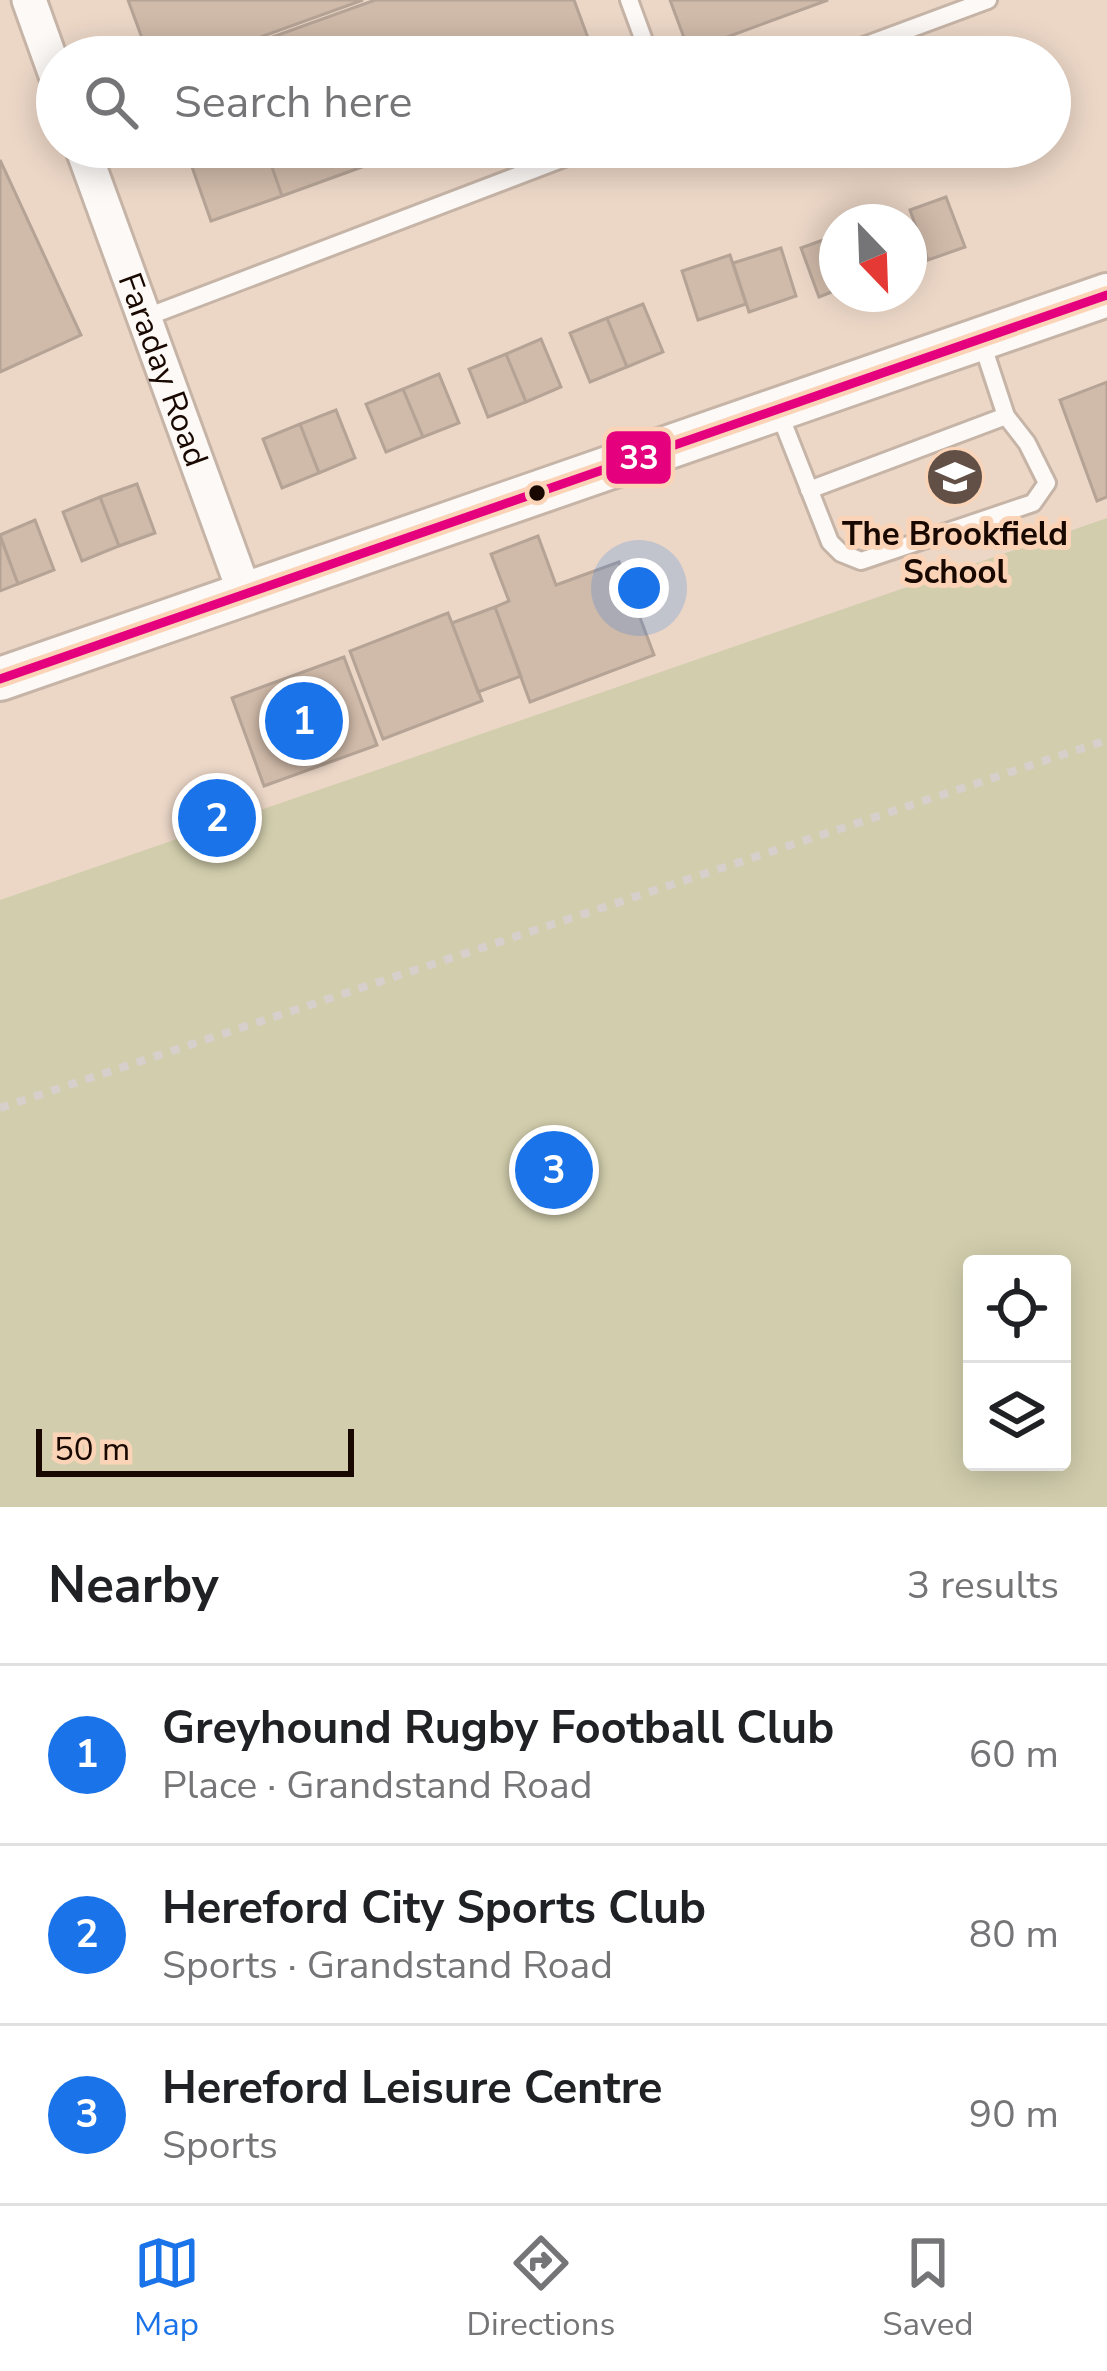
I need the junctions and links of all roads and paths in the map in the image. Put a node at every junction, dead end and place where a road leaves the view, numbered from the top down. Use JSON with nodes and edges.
{"nodes":[{"id":1,"x":629,"y":0,"type":"edge"},
{"id":2,"x":988,"y":0,"type":"edge"},
{"id":3,"x":38,"y":2,"type":"edge"},
{"id":4,"x":46,"y":36,"type":"edge"},
{"id":5,"x":642,"y":36,"type":"edge"},
{"id":6,"x":891,"y":36,"type":"edge"},
{"id":7,"x":90,"y":168,"type":"edge"},
{"id":8,"x":538,"y":168,"type":"edge"},
{"id":9,"x":1107,"y":295,"type":"edge"},
{"id":10,"x":144,"y":318,"type":"junction"},
{"id":11,"x":980,"y":339,"type":"junction"},
{"id":12,"x":778,"y":410,"type":"junction"},
{"id":13,"x":1006,"y":416,"type":"junction"},
{"id":14,"x":809,"y":490,"type":"junction"},
{"id":15,"x":245,"y":594,"type":"junction"},
{"id":16,"x":0,"y":680,"type":"edge"},
{"id":17,"x":1107,"y":740,"type":"edge"},
{"id":18,"x":0,"y":1108,"type":"edge"}],
"edges":[{"from":1,"to":5,"type":"lane"},
{"from":2,"to":6,"type":"lane"},
{"from":3,"to":4,"type":"street"},
{"from":7,"to":10,"type":"street","name":"Faraday Road"},
{"from":8,"to":10,"type":"lane"},
{"from":9,"to":11,"type":"street"},
{"from":10,"to":15,"type":"street","name":"Faraday Road"},
{"from":11,"to":12,"type":"street"},
{"from":11,"to":13,"type":"lane"},
{"from":12,"to":14,"type":"lane"},
{"from":12,"to":15,"type":"street"},
{"from":13,"to":14,"type":"lane"},
{"from":13,"to":14,"type":"lane"},
{"from":15,"to":16,"type":"street"},
{"from":17,"to":18,"type":"path"}]}
